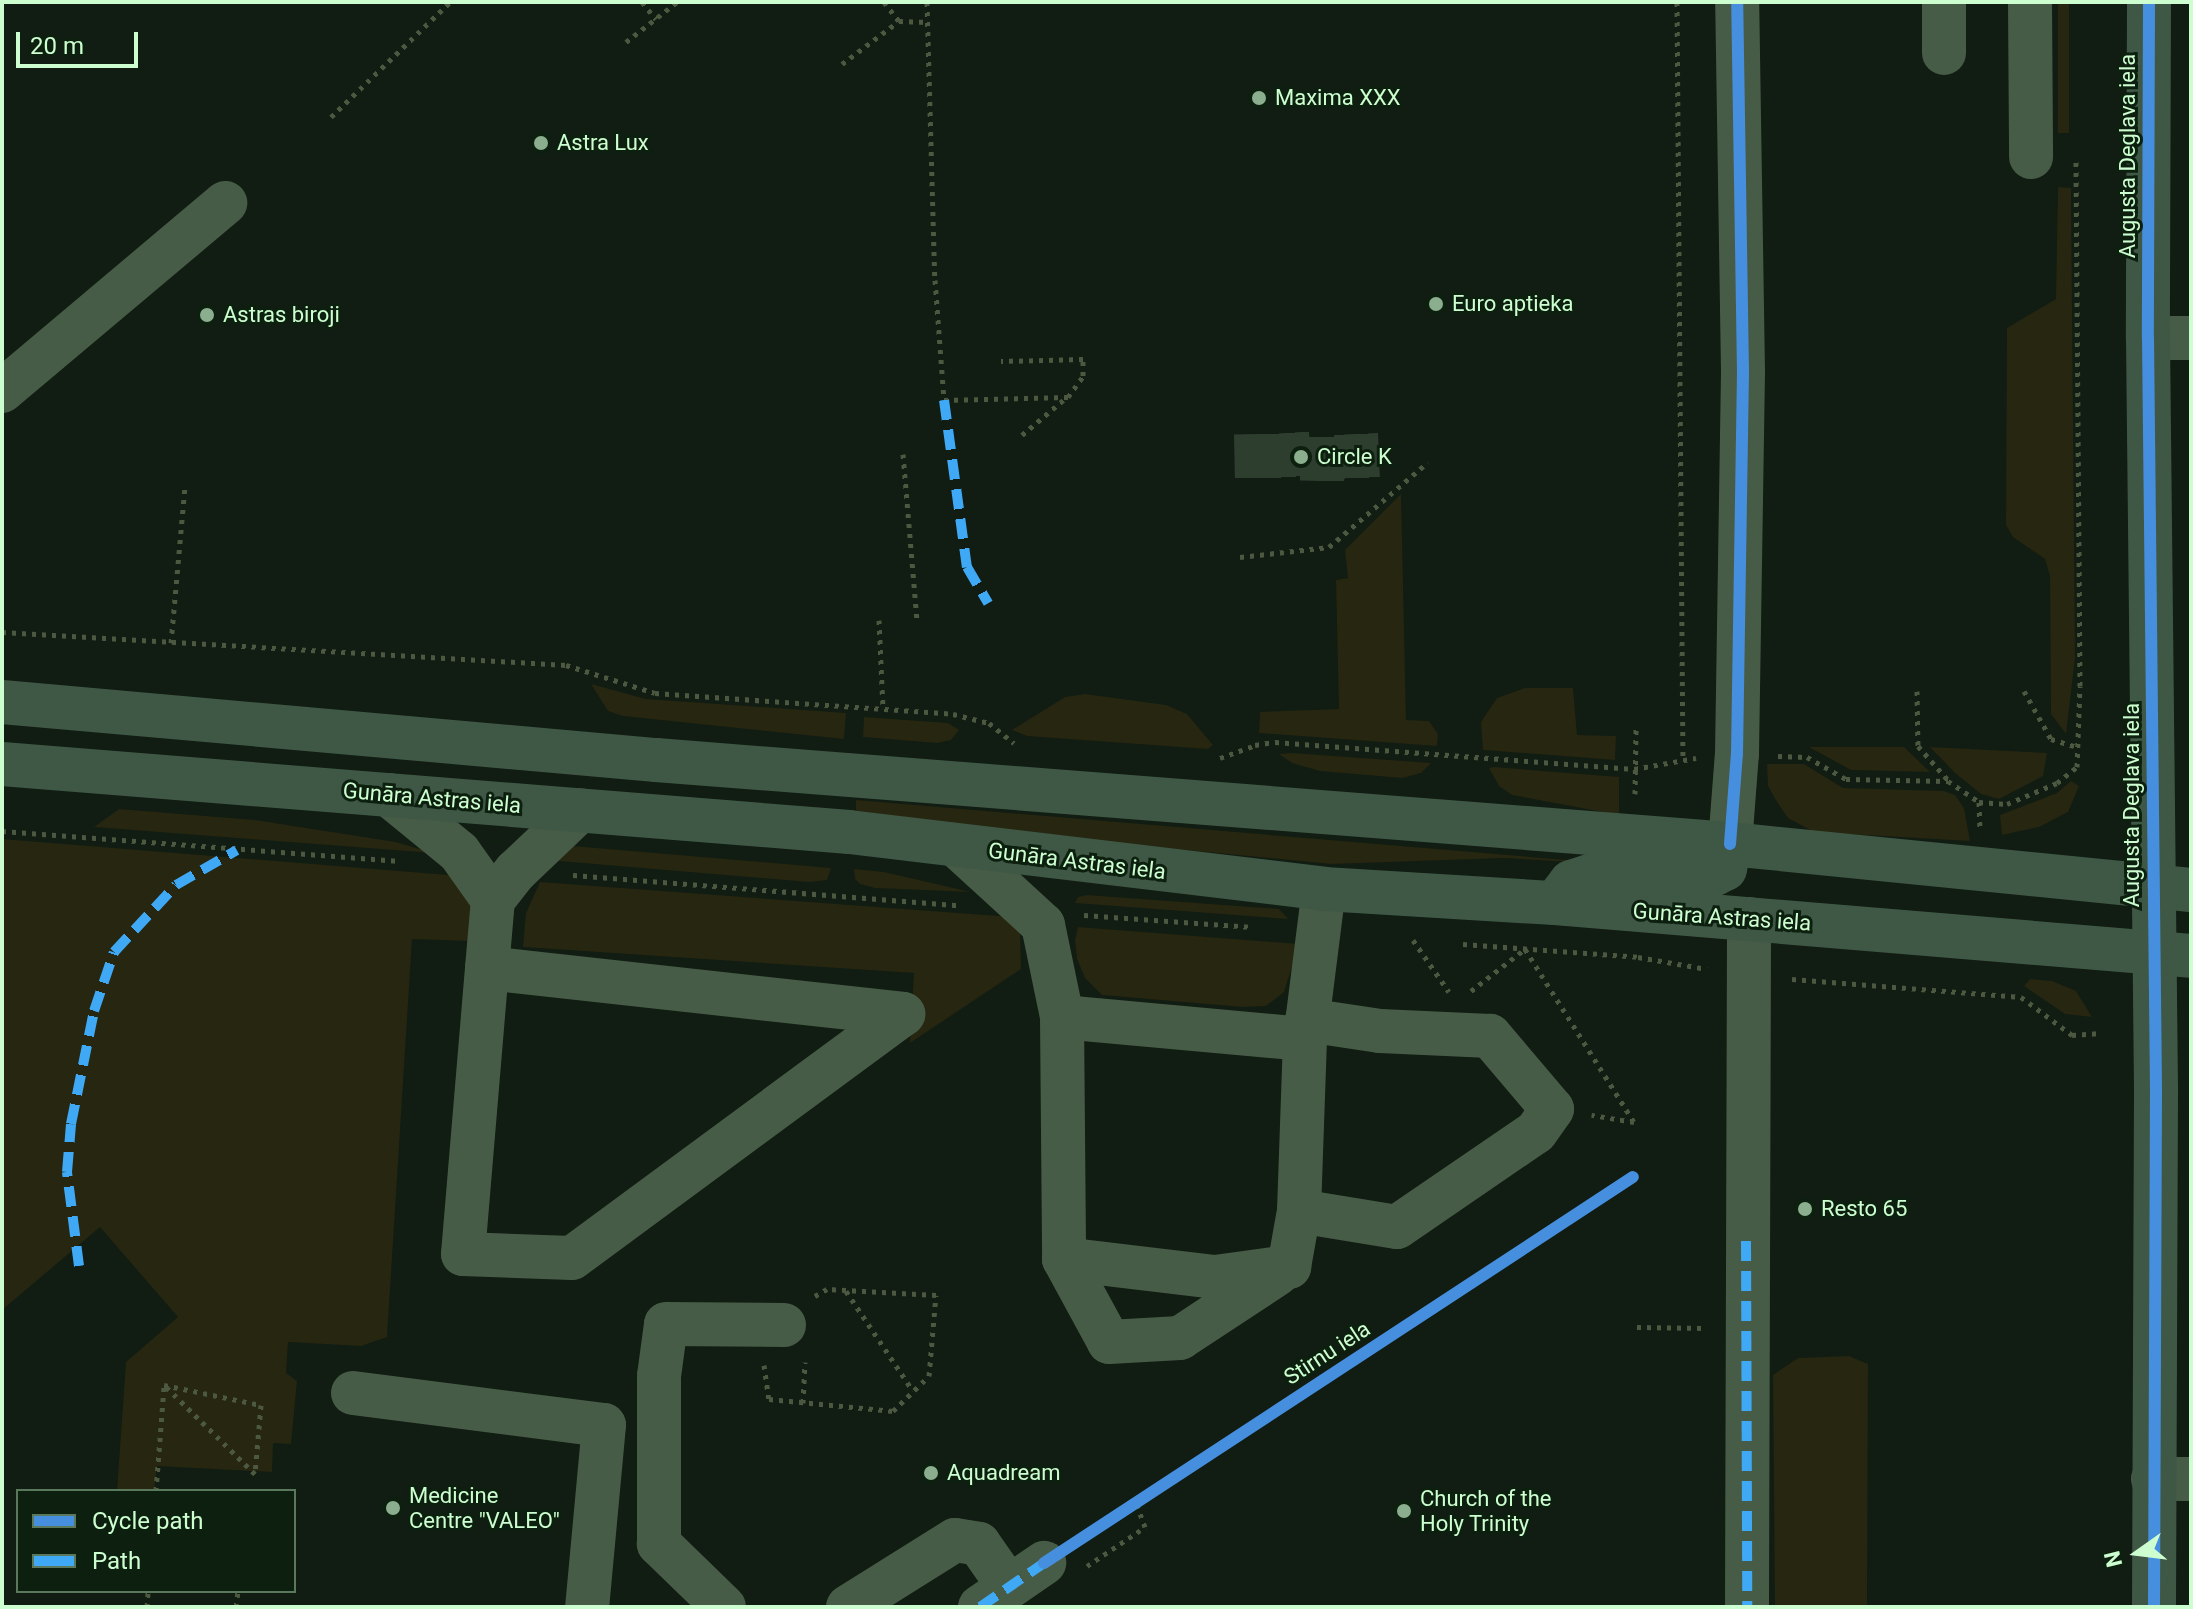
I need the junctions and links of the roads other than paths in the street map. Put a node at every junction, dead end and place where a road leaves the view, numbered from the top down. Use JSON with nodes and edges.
{"nodes":[{"id":1,"x":1737,"y":2,"type":"edge"},
{"id":2,"x":1944,"y":2,"type":"edge"},
{"id":3,"x":2030,"y":2,"type":"edge"},
{"id":4,"x":2149,"y":2,"type":"edge"},
{"id":5,"x":1944,"y":53,"type":"dead end"},
{"id":6,"x":2031,"y":157,"type":"dead end"},
{"id":7,"x":225,"y":203,"type":"dead end"},
{"id":8,"x":2148,"y":338,"type":"junction"},
{"id":9,"x":2191,"y":338,"type":"edge"},
{"id":10,"x":2,"y":391,"type":"edge"},
{"id":11,"x":15,"y":703,"type":"edge"},
{"id":12,"x":13,"y":764,"type":"edge"},
{"id":13,"x":389,"y":795,"type":"junction"},
{"id":14,"x":580,"y":810,"type":"junction"},
{"id":15,"x":1730,"y":844,"type":"junction"},
{"id":16,"x":958,"y":847,"type":"junction"},
{"id":17,"x":2172,"y":887,"type":"edge"},
{"id":18,"x":1324,"y":889,"type":"junction"},
{"id":19,"x":493,"y":900,"type":"junction"},
{"id":20,"x":1555,"y":903,"type":"junction"},
{"id":21,"x":1749,"y":919,"type":"junction"},
{"id":22,"x":2172,"y":954,"type":"edge"},
{"id":23,"x":487,"y":968,"type":"junction"},
{"id":24,"x":1062,"y":1017,"type":"junction"},
{"id":25,"x":1306,"y":1030,"type":"junction"},
{"id":26,"x":1299,"y":1211,"type":"junction"},
{"id":27,"x":1064,"y":1259,"type":"junction"},
{"id":28,"x":1289,"y":1267,"type":"junction"},
{"id":29,"x":792,"y":1327,"type":"road end"},
{"id":30,"x":353,"y":1393,"type":"dead end"},
{"id":31,"x":2172,"y":1479,"type":"edge"},
{"id":32,"x":1028,"y":1582,"type":"edge"},
{"id":33,"x":587,"y":1607,"type":"edge"},
{"id":34,"x":724,"y":1607,"type":"edge"},
{"id":35,"x":848,"y":1607,"type":"edge"},
{"id":36,"x":1747,"y":1607,"type":"edge"},
{"id":37,"x":2154,"y":1607,"type":"edge"}],
"edges":[{"from":1,"to":15,"type":"street"},
{"from":2,"to":5,"type":"street"},
{"from":3,"to":6,"type":"street"},
{"from":4,"to":8,"type":"main road","name":"Augusta Deglava iela"},
{"from":7,"to":10,"type":"street"},
{"from":8,"to":9,"type":"street"},
{"from":8,"to":17,"type":"main road","name":"Augusta Deglava iela"},
{"from":11,"to":12,"type":"main road"},
{"from":11,"to":15,"type":"main road"},
{"from":12,"to":13,"type":"main road","name":"Gunāra Astras iela"},
{"from":13,"to":14,"type":"main road","name":"Gunāra Astras iela"},
{"from":13,"to":19,"type":"street"},
{"from":14,"to":16,"type":"main road","name":"Gunāra Astras iela"},
{"from":14,"to":19,"type":"street"},
{"from":15,"to":17,"type":"main road"},
{"from":15,"to":20,"type":"main road"},
{"from":16,"to":18,"type":"main road","name":"Gunāra Astras iela"},
{"from":16,"to":24,"type":"street"},
{"from":17,"to":22,"type":"main road","name":"Augusta Deglava iela"},
{"from":18,"to":20,"type":"main road","name":"Gunāra Astras iela"},
{"from":18,"to":25,"type":"street"},
{"from":19,"to":23,"type":"street"},
{"from":20,"to":21,"type":"main road","name":"Gunāra Astras iela"},
{"from":21,"to":22,"type":"main road","name":"Gunāra Astras iela"},
{"from":21,"to":36,"type":"street"},
{"from":22,"to":31,"type":"main road","name":"Augusta Deglava iela"},
{"from":23,"to":23,"type":"street"},
{"from":24,"to":25,"type":"street"},
{"from":24,"to":27,"type":"street"},
{"from":25,"to":26,"type":"street"},
{"from":25,"to":26,"type":"street"},
{"from":26,"to":28,"type":"street"},
{"from":27,"to":28,"type":"street"},
{"from":27,"to":28,"type":"street"},
{"from":29,"to":34,"type":"street"},
{"from":30,"to":33,"type":"street"},
{"from":31,"to":37,"type":"main road","name":"Augusta Deglava iela"},
{"from":32,"to":35,"type":"street"}]}
